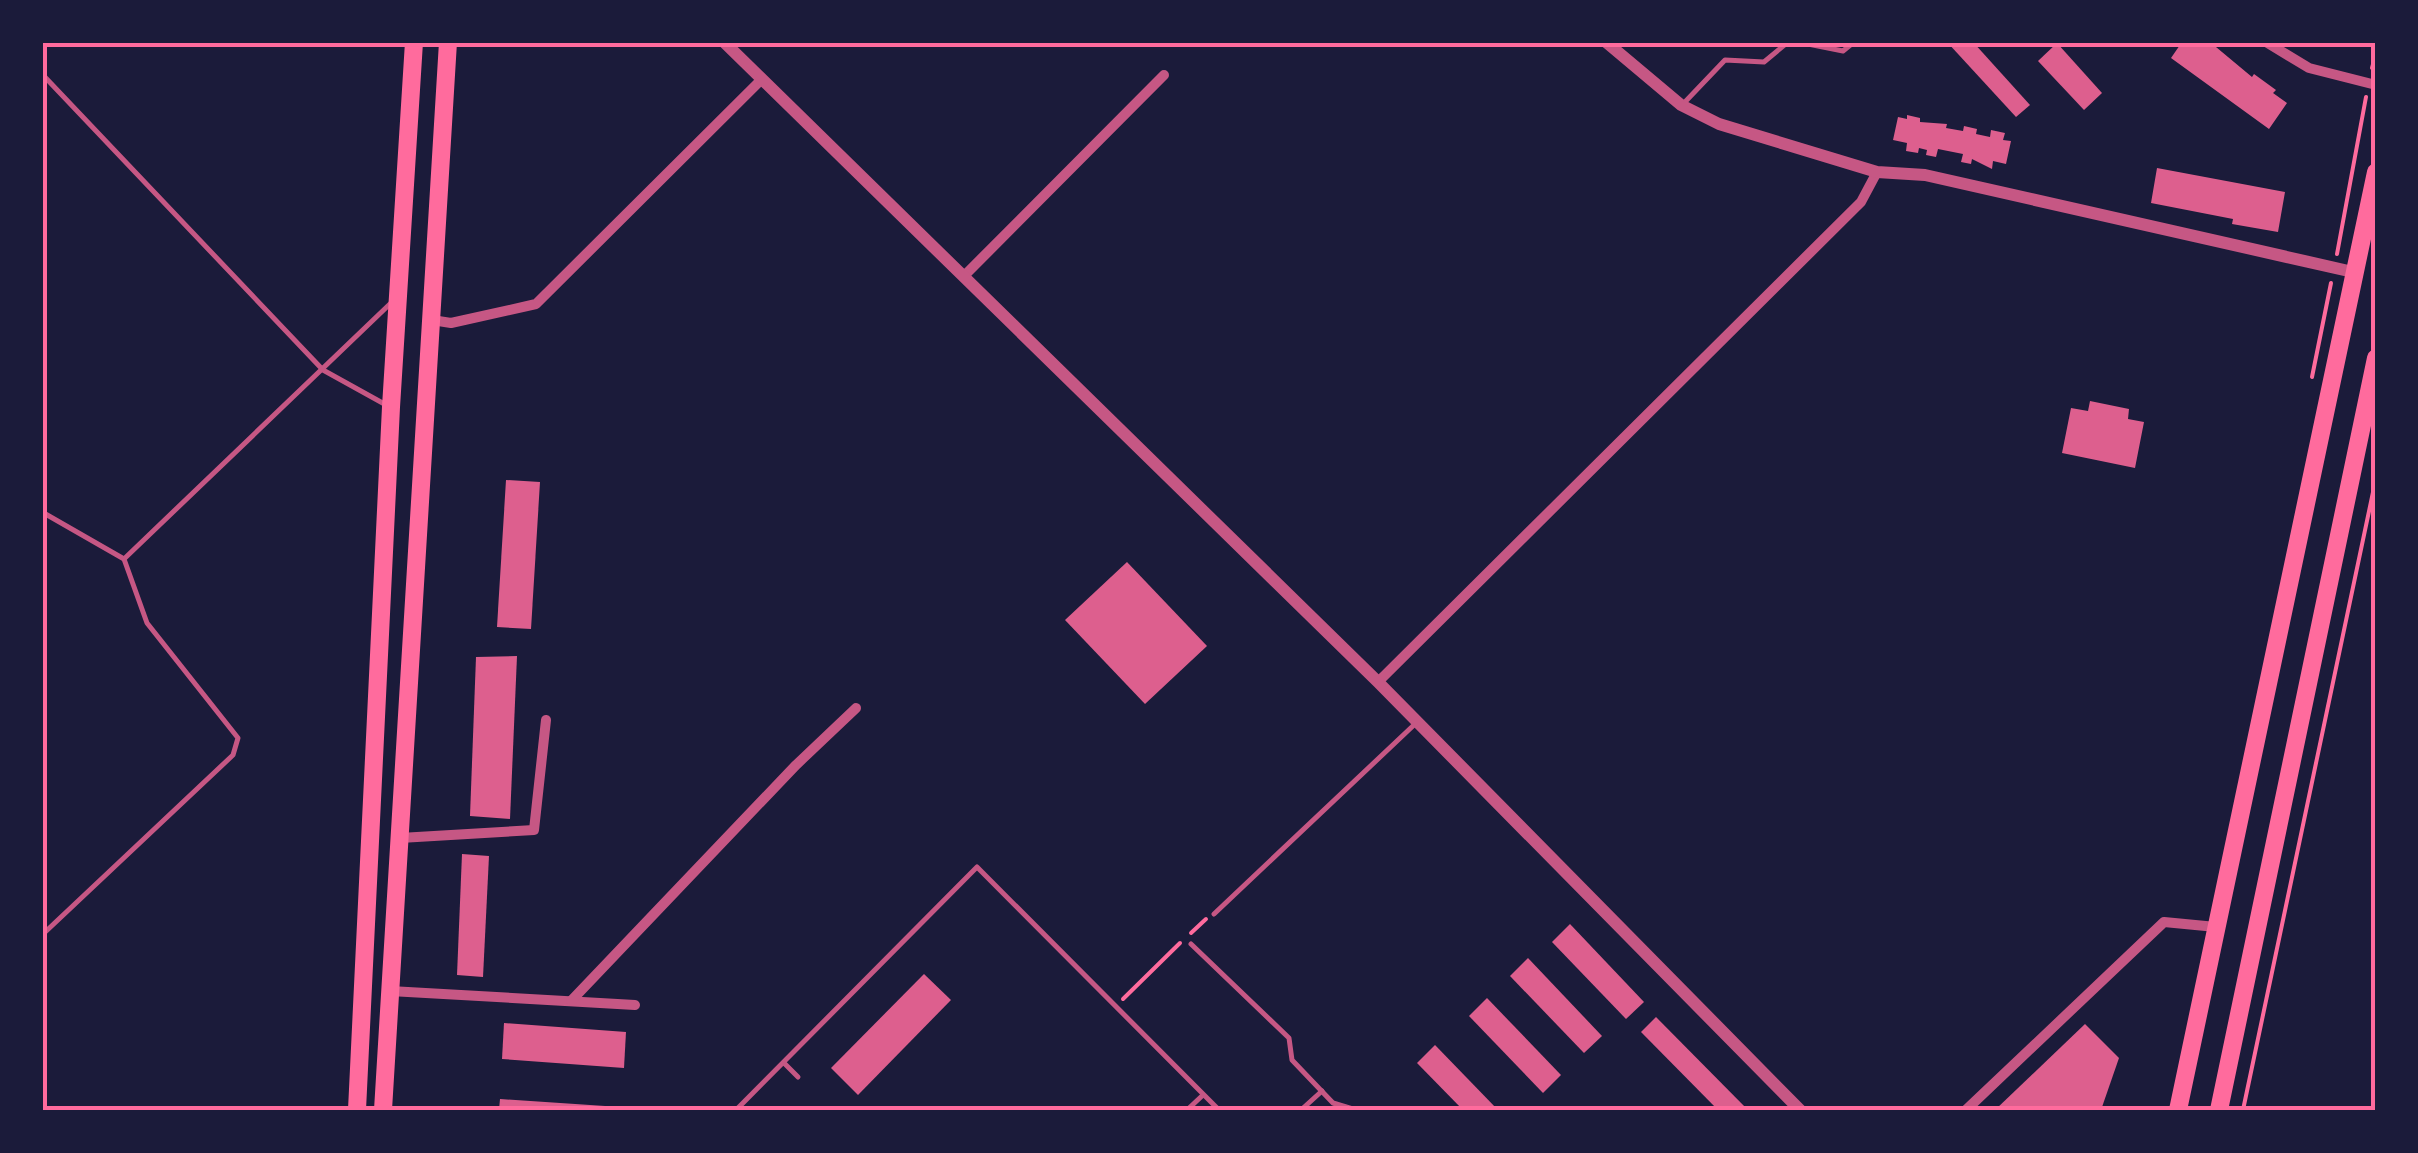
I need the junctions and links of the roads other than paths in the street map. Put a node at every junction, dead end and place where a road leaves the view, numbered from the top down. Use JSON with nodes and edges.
{"nodes":[{"id":1,"x":414,"y":42,"type":"edge"},
{"id":2,"x":448,"y":42,"type":"edge"},
{"id":3,"x":724,"y":42,"type":"edge"},
{"id":4,"x":1606,"y":42,"type":"edge"},
{"id":5,"x":1788,"y":42,"type":"edge"},
{"id":6,"x":1798,"y":42,"type":"edge"},
{"id":7,"x":1854,"y":42,"type":"edge"},
{"id":8,"x":2266,"y":42,"type":"edge"},
{"id":9,"x":42,"y":74,"type":"edge"},
{"id":10,"x":1164,"y":75,"type":"dead end"},
{"id":11,"x":762,"y":78,"type":"junction"},
{"id":12,"x":2376,"y":85,"type":"edge"},
{"id":13,"x":1682,"y":105,"type":"junction"},
{"id":14,"x":1878,"y":172,"type":"junction"},
{"id":15,"x":2376,"y":172,"type":"edge"},
{"id":16,"x":2352,"y":272,"type":"junction"},
{"id":17,"x":964,"y":276,"type":"junction"},
{"id":18,"x":398,"y":296,"type":"junction"},
{"id":19,"x":432,"y":320,"type":"junction"},
{"id":20,"x":2376,"y":358,"type":"edge"},
{"id":21,"x":323,"y":370,"type":"junction"},
{"id":22,"x":391,"y":407,"type":"junction"},
{"id":23,"x":42,"y":512,"type":"edge"},
{"id":24,"x":124,"y":558,"type":"junction"},
{"id":25,"x":1378,"y":682,"type":"junction"},
{"id":26,"x":856,"y":708,"type":"dead end"},
{"id":27,"x":546,"y":720,"type":"dead end"},
{"id":28,"x":1417,"y":722,"type":"junction"},
{"id":29,"x":400,"y":838,"type":"junction"},
{"id":30,"x":1214,"y":914,"type":"road end"},
{"id":31,"x":2216,"y":927,"type":"junction"},
{"id":32,"x":42,"y":935,"type":"edge"},
{"id":33,"x":1191,"y":944,"type":"dead end"},
{"id":34,"x":390,"y":991,"type":"junction"},
{"id":35,"x":572,"y":1002,"type":"junction"},
{"id":36,"x":635,"y":1005,"type":"dead end"},
{"id":37,"x":784,"y":1063,"type":"junction"},
{"id":38,"x":798,"y":1077,"type":"dead end"},
{"id":39,"x":1322,"y":1091,"type":"junction"},
{"id":40,"x":1203,"y":1095,"type":"junction"},
{"id":41,"x":356,"y":1110,"type":"edge"},
{"id":42,"x":382,"y":1110,"type":"edge"},
{"id":43,"x":736,"y":1110,"type":"edge"},
{"id":44,"x":1187,"y":1110,"type":"edge"},
{"id":45,"x":1218,"y":1110,"type":"edge"},
{"id":46,"x":1301,"y":1110,"type":"edge"},
{"id":47,"x":1356,"y":1110,"type":"edge"},
{"id":48,"x":1800,"y":1110,"type":"edge"},
{"id":49,"x":1966,"y":1110,"type":"edge"},
{"id":50,"x":2178,"y":1110,"type":"edge"},
{"id":51,"x":2219,"y":1110,"type":"edge"}],
"edges":[{"from":1,"to":18,"type":"main road"},
{"from":2,"to":19,"type":"main road"},
{"from":3,"to":11,"type":"street"},
{"from":4,"to":13,"type":"street"},
{"from":5,"to":13,"type":"lane"},
{"from":6,"to":7,"type":"lane"},
{"from":8,"to":12,"type":"street"},
{"from":9,"to":21,"type":"lane"},
{"from":10,"to":17,"type":"street"},
{"from":11,"to":17,"type":"street"},
{"from":11,"to":19,"type":"street"},
{"from":13,"to":14,"type":"street"},
{"from":14,"to":16,"type":"street"},
{"from":14,"to":25,"type":"street"},
{"from":15,"to":16,"type":"main road"},
{"from":16,"to":31,"type":"main road"},
{"from":17,"to":25,"type":"street"},
{"from":18,"to":21,"type":"lane"},
{"from":18,"to":22,"type":"main road"},
{"from":19,"to":29,"type":"main road"},
{"from":20,"to":51,"type":"main road"},
{"from":21,"to":22,"type":"lane"},
{"from":21,"to":24,"type":"lane"},
{"from":22,"to":41,"type":"main road"},
{"from":23,"to":24,"type":"lane"},
{"from":24,"to":32,"type":"lane"},
{"from":25,"to":28,"type":"street"},
{"from":26,"to":35,"type":"street"},
{"from":27,"to":29,"type":"street"},
{"from":28,"to":30,"type":"lane"},
{"from":28,"to":48,"type":"street"},
{"from":29,"to":34,"type":"main road"},
{"from":31,"to":49,"type":"street"},
{"from":31,"to":50,"type":"main road"},
{"from":33,"to":39,"type":"lane"},
{"from":34,"to":35,"type":"street"},
{"from":34,"to":42,"type":"main road"},
{"from":35,"to":36,"type":"street"},
{"from":37,"to":38,"type":"lane"},
{"from":37,"to":40,"type":"lane"},
{"from":37,"to":43,"type":"lane"},
{"from":39,"to":46,"type":"lane"},
{"from":39,"to":47,"type":"lane"},
{"from":40,"to":44,"type":"lane"},
{"from":40,"to":45,"type":"lane"}]}
